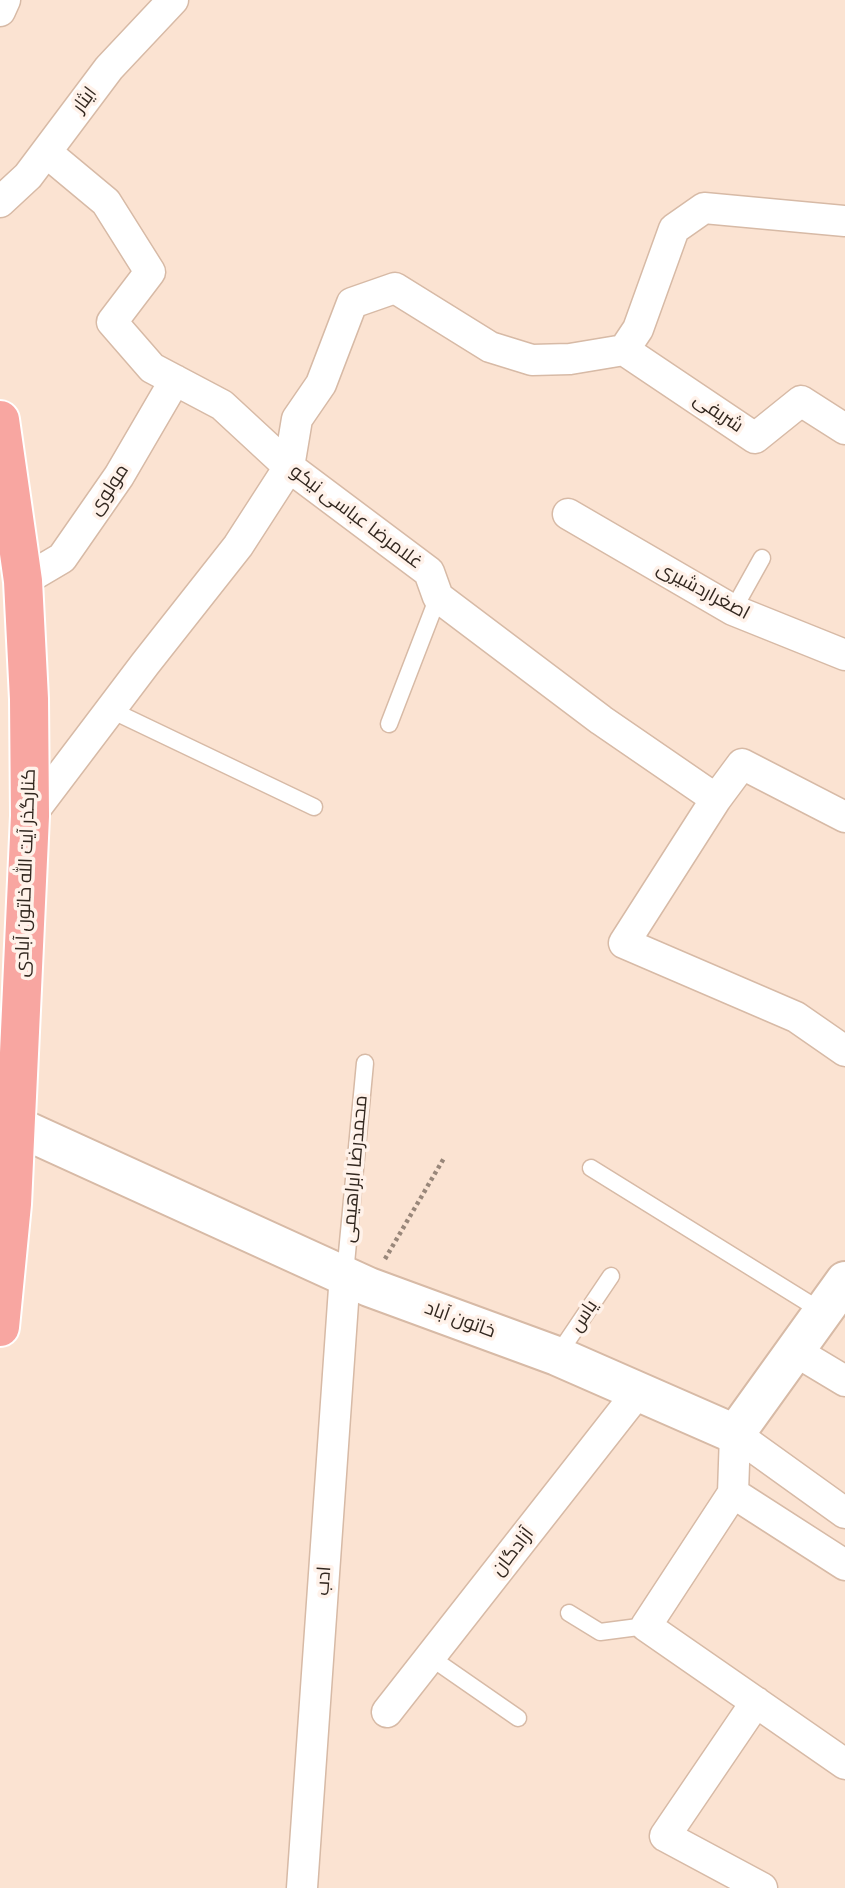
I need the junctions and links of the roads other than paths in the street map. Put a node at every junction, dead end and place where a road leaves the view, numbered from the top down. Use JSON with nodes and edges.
{"nodes":[{"id":1,"x":5,"y":0,"type":"edge"},
{"id":2,"x":173,"y":0,"type":"edge"},
{"id":3,"x":0,"y":11,"type":"edge"},
{"id":4,"x":46,"y":152,"type":"junction"},
{"id":5,"x":0,"y":202,"type":"edge"},
{"id":6,"x":845,"y":221,"type":"edge"},
{"id":7,"x":624,"y":350,"type":"junction"},
{"id":8,"x":175,"y":380,"type":"junction"},
{"id":9,"x":0,"y":420,"type":"edge"},
{"id":10,"x":845,"y":429,"type":"edge"},
{"id":11,"x":289,"y":467,"type":"junction"},
{"id":12,"x":568,"y":514,"type":"dead end"},
{"id":13,"x":762,"y":558,"type":"dead end"},
{"id":14,"x":23,"y":580,"type":"junction"},
{"id":15,"x":438,"y":597,"type":"junction"},
{"id":16,"x":733,"y":610,"type":"junction"},
{"id":17,"x":845,"y":655,"type":"edge"},
{"id":18,"x":111,"y":710,"type":"junction"},
{"id":19,"x":389,"y":724,"type":"dead end"},
{"id":20,"x":716,"y":799,"type":"junction"},
{"id":21,"x":314,"y":807,"type":"dead end"},
{"id":22,"x":30,"y":816,"type":"junction"},
{"id":23,"x":845,"y":817,"type":"edge"},
{"id":24,"x":0,"y":861,"type":"edge"},
{"id":25,"x":845,"y":1051,"type":"edge"},
{"id":26,"x":365,"y":1063,"type":"dead end"},
{"id":27,"x":8,"y":1124,"type":"edge"},
{"id":28,"x":590,"y":1168,"type":"dead end"},
{"id":29,"x":611,"y":1276,"type":"dead end"},
{"id":30,"x":357,"y":1281,"type":"junction"},
{"id":31,"x":845,"y":1281,"type":"edge"},
{"id":32,"x":823,"y":1312,"type":"junction"},
{"id":33,"x":0,"y":1327,"type":"edge"},
{"id":34,"x":795,"y":1351,"type":"junction"},
{"id":35,"x":556,"y":1356,"type":"junction"},
{"id":36,"x":845,"y":1381,"type":"edge"},
{"id":37,"x":638,"y":1391,"type":"junction"},
{"id":38,"x":735,"y":1434,"type":"junction"},
{"id":39,"x":733,"y":1493,"type":"junction"},
{"id":40,"x":845,"y":1513,"type":"edge"},
{"id":41,"x":845,"y":1565,"type":"edge"},
{"id":42,"x":569,"y":1613,"type":"dead end"},
{"id":43,"x":646,"y":1626,"type":"junction"},
{"id":44,"x":430,"y":1657,"type":"junction"},
{"id":45,"x":756,"y":1702,"type":"junction"},
{"id":46,"x":387,"y":1712,"type":"dead end"},
{"id":47,"x":518,"y":1718,"type":"dead end"},
{"id":48,"x":845,"y":1764,"type":"edge"},
{"id":49,"x":302,"y":1888,"type":"edge"},
{"id":50,"x":762,"y":1888,"type":"edge"}],
"edges":[{"from":1,"to":3,"type":"street"},
{"from":2,"to":4,"type":"street","name":"ایثار"},
{"from":4,"to":5,"type":"street","name":"ایثار"},
{"from":4,"to":8,"type":"street","name":"غلامرضا عباسی نیکو"},
{"from":6,"to":7,"type":"street"},
{"from":7,"to":10,"type":"street","name":"شریفی"},
{"from":7,"to":11,"type":"street"},
{"from":8,"to":11,"type":"street","name":"غلامرضا عباسی نیکو"},
{"from":8,"to":14,"type":"street","name":"مولوی"},
{"from":9,"to":14,"type":"main road","name":"کنارگذر آیت الله خاتون آبادی"},
{"from":11,"to":15,"type":"street","name":"غلامرضا عباسی نیکو"},
{"from":11,"to":18,"type":"street"},
{"from":12,"to":16,"type":"street","name":"اصغراردشیری"},
{"from":13,"to":16,"type":"lane"},
{"from":14,"to":22,"type":"main road","name":"کنارگذر آیت الله خاتون آبادی"},
{"from":15,"to":19,"type":"lane"},
{"from":15,"to":20,"type":"street","name":"غلامرضا عباسی نیکو"},
{"from":16,"to":17,"type":"street","name":"اصغراردشیری"},
{"from":18,"to":21,"type":"lane"},
{"from":18,"to":22,"type":"street"},
{"from":20,"to":23,"type":"street"},
{"from":20,"to":25,"type":"street"},
{"from":22,"to":24,"type":"main road"},
{"from":22,"to":27,"type":"main road","name":"کنارگذر آیت الله خاتون آبادی"},
{"from":26,"to":30,"type":"lane","name":"محمدرضا ابراهیمی"},
{"from":27,"to":30,"type":"street","name":"خاتون آباد"},
{"from":27,"to":33,"type":"main road","name":"کنارگذر آیت الله خاتون آبادی"},
{"from":28,"to":32,"type":"lane"},
{"from":29,"to":35,"type":"lane","name":"یاس"},
{"from":30,"to":35,"type":"street","name":"خاتون آباد"},
{"from":30,"to":49,"type":"street","name":"ادب"},
{"from":31,"to":32,"type":"street"},
{"from":32,"to":34,"type":"street"},
{"from":34,"to":36,"type":"street"},
{"from":34,"to":38,"type":"street"},
{"from":35,"to":37,"type":"street","name":"خاتون آباد"},
{"from":37,"to":38,"type":"street","name":"خاتون آباد"},
{"from":37,"to":44,"type":"street","name":"آزادگان"},
{"from":38,"to":39,"type":"street"},
{"from":38,"to":40,"type":"street"},
{"from":39,"to":41,"type":"street"},
{"from":39,"to":43,"type":"street"},
{"from":42,"to":43,"type":"lane"},
{"from":43,"to":45,"type":"street"},
{"from":44,"to":46,"type":"street","name":"آزادگان"},
{"from":44,"to":47,"type":"lane"},
{"from":45,"to":48,"type":"street"},
{"from":45,"to":50,"type":"street"}]}
